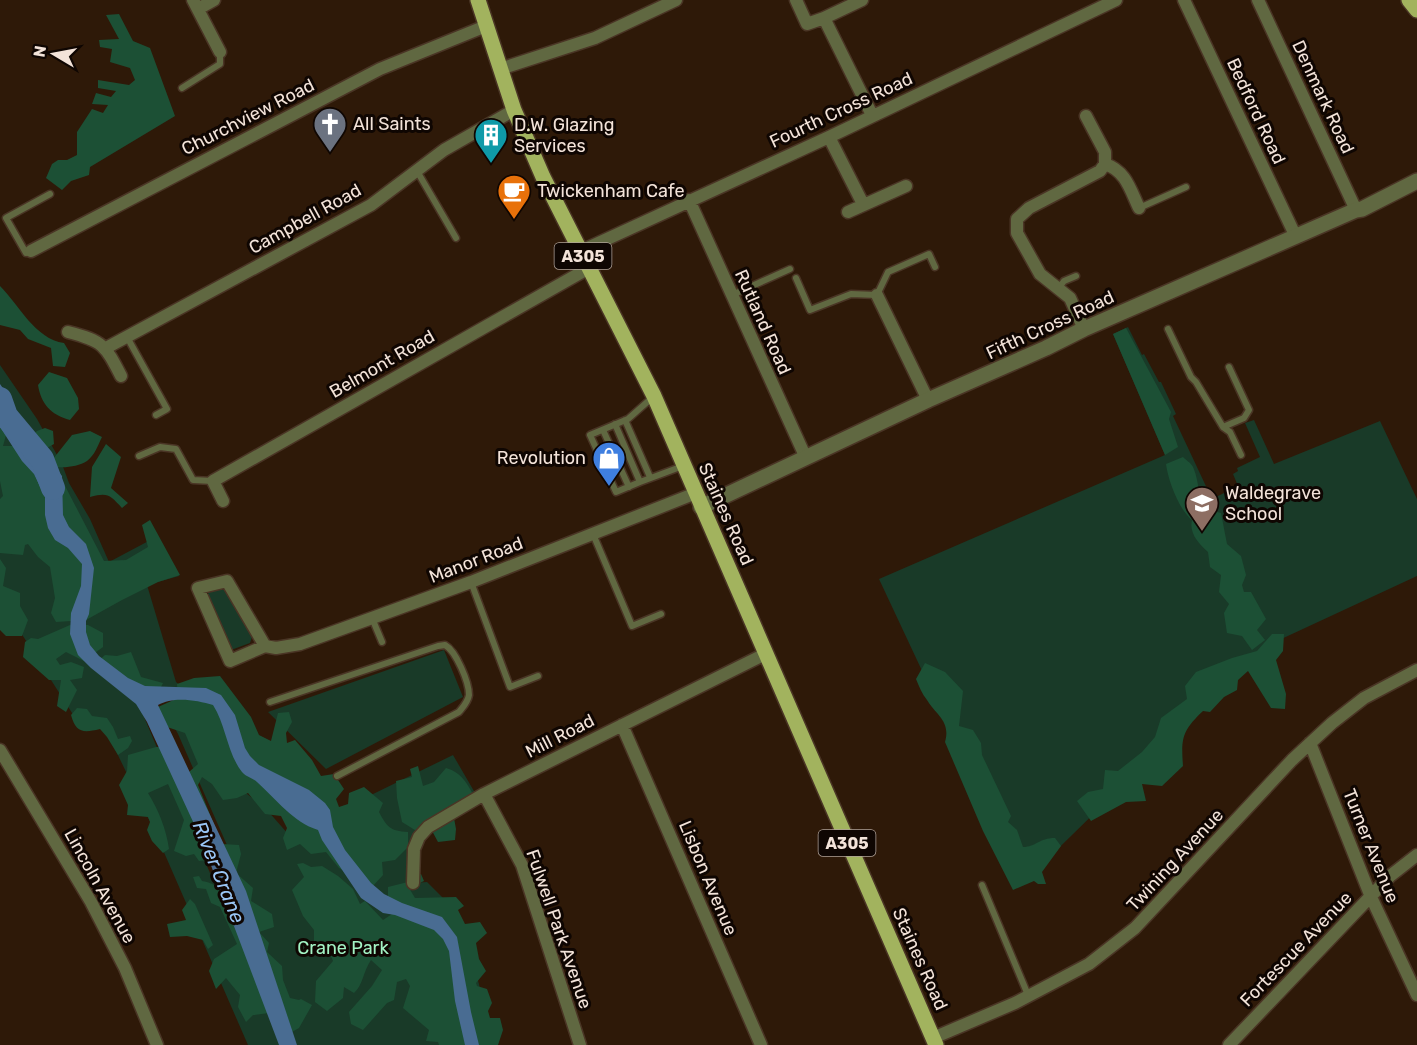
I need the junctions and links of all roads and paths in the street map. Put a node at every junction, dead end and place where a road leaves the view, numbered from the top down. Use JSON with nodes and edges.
{"nodes":[{"id":1,"x":214,"y":0,"type":"edge"},
{"id":2,"x":478,"y":0,"type":"edge"},
{"id":3,"x":676,"y":0,"type":"edge"},
{"id":4,"x":796,"y":0,"type":"edge"},
{"id":5,"x":862,"y":0,"type":"edge"},
{"id":6,"x":1116,"y":0,"type":"edge"},
{"id":7,"x":1184,"y":0,"type":"edge"},
{"id":8,"x":1258,"y":0,"type":"edge"},
{"id":9,"x":1409,"y":0,"type":"edge"},
{"id":10,"x":196,"y":4,"type":"edge"},
{"id":11,"x":1417,"y":10,"type":"edge"},
{"id":12,"x":824,"y":18,"type":"junction"},
{"id":13,"x":486,"y":26,"type":"junction"},
{"id":14,"x":220,"y":52,"type":"joint"},
{"id":15,"x":500,"y":69,"type":"junction"},
{"id":16,"x":182,"y":88,"type":"dead end"},
{"id":17,"x":514,"y":110,"type":"junction"},
{"id":18,"x":872,"y":115,"type":"junction"},
{"id":19,"x":1086,"y":116,"type":"dead end"},
{"id":20,"x":829,"y":137,"type":"junction"},
{"id":21,"x":1105,"y":164,"type":"junction"},
{"id":22,"x":416,"y":171,"type":"junction"},
{"id":23,"x":1417,"y":181,"type":"edge"},
{"id":24,"x":906,"y":186,"type":"dead end"},
{"id":25,"x":1186,"y":187,"type":"dead end"},
{"id":26,"x":50,"y":194,"type":"dead end"},
{"id":27,"x":689,"y":200,"type":"junction"},
{"id":28,"x":863,"y":204,"type":"junction"},
{"id":29,"x":1139,"y":208,"type":"joint"},
{"id":30,"x":1356,"y":210,"type":"junction"},
{"id":31,"x":848,"y":212,"type":"dead end"},
{"id":32,"x":1296,"y":237,"type":"junction"},
{"id":33,"x":456,"y":238,"type":"dead end"},
{"id":34,"x":31,"y":251,"type":"joint"},
{"id":35,"x":581,"y":251,"type":"junction"},
{"id":36,"x":935,"y":267,"type":"dead end"},
{"id":37,"x":589,"y":268,"type":"junction"},
{"id":38,"x":790,"y":268,"type":"dead end"},
{"id":39,"x":1076,"y":276,"type":"dead end"},
{"id":40,"x":796,"y":278,"type":"dead end"},
{"id":41,"x":1059,"y":288,"type":"junction"},
{"id":42,"x":877,"y":295,"type":"junction"},
{"id":43,"x":731,"y":296,"type":"junction"},
{"id":44,"x":1084,"y":329,"type":"junction"},
{"id":45,"x":1168,"y":329,"type":"dead end"},
{"id":46,"x":68,"y":332,"type":"dead end"},
{"id":47,"x":127,"y":337,"type":"junction"},
{"id":48,"x":106,"y":348,"type":"junction"},
{"id":49,"x":1229,"y":368,"type":"dead end"},
{"id":50,"x":121,"y":376,"type":"dead end"},
{"id":51,"x":654,"y":396,"type":"junction"},
{"id":52,"x":928,"y":400,"type":"junction"},
{"id":53,"x":156,"y":415,"type":"dead end"},
{"id":54,"x":626,"y":420,"type":"junction"},
{"id":55,"x":615,"y":424,"type":"junction"},
{"id":56,"x":1223,"y":427,"type":"junction"},
{"id":57,"x":603,"y":430,"type":"junction"},
{"id":58,"x":1240,"y":455,"type":"dead end"},
{"id":59,"x":139,"y":456,"type":"dead end"},
{"id":60,"x":806,"y":458,"type":"junction"},
{"id":61,"x":684,"y":466,"type":"junction"},
{"id":62,"x":653,"y":476,"type":"junction"},
{"id":63,"x":213,"y":481,"type":"junction"},
{"id":64,"x":640,"y":482,"type":"junction"},
{"id":65,"x":629,"y":487,"type":"junction"},
{"id":66,"x":698,"y":500,"type":"junction"},
{"id":67,"x":223,"y":501,"type":"dead end"},
{"id":68,"x":593,"y":534,"type":"junction"},
{"id":69,"x":471,"y":582,"type":"junction"},
{"id":70,"x":661,"y":614,"type":"dead end"},
{"id":71,"x":372,"y":618,"type":"junction"},
{"id":72,"x":382,"y":642,"type":"dead end"},
{"id":73,"x":265,"y":646,"type":"junction"},
{"id":74,"x":765,"y":654,"type":"junction"},
{"id":75,"x":1417,"y":670,"type":"edge"},
{"id":76,"x":538,"y":676,"type":"dead end"},
{"id":77,"x":270,"y":702,"type":"dead end"},
{"id":78,"x":622,"y":725,"type":"junction"},
{"id":79,"x":1310,"y":743,"type":"junction"},
{"id":80,"x":0,"y":750,"type":"edge"},
{"id":81,"x":337,"y":776,"type":"dead end"},
{"id":82,"x":484,"y":794,"type":"junction"},
{"id":83,"x":1417,"y":855,"type":"edge"},
{"id":84,"x":413,"y":883,"type":"dead end"},
{"id":85,"x":982,"y":885,"type":"dead end"},
{"id":86,"x":1371,"y":897,"type":"junction"},
{"id":87,"x":1417,"y":995,"type":"edge"},
{"id":88,"x":1028,"y":996,"type":"junction"},
{"id":89,"x":935,"y":1042,"type":"edge"},
{"id":90,"x":157,"y":1045,"type":"edge"},
{"id":91,"x":580,"y":1045,"type":"edge"},
{"id":92,"x":761,"y":1045,"type":"edge"},
{"id":93,"x":1229,"y":1045,"type":"edge"}],
"edges":[{"from":1,"to":10,"type":"street"},
{"from":2,"to":13,"type":"main road","name":"Staines Road","number":"A305"},
{"from":3,"to":15,"type":"street"},
{"from":4,"to":12,"type":"street"},
{"from":5,"to":12,"type":"street"},
{"from":6,"to":18,"type":"street","name":"Fourth Cross Road"},
{"from":7,"to":32,"type":"street","name":"Bedford Road"},
{"from":8,"to":30,"type":"street","name":"Denmark Road"},
{"from":9,"to":11,"type":"main road"},
{"from":10,"to":14,"type":"street"},
{"from":12,"to":18,"type":"street"},
{"from":13,"to":15,"type":"main road","name":"Staines Road","number":"A305"},
{"from":13,"to":34,"type":"street","name":"Churchview Road"},
{"from":14,"to":16,"type":"lane"},
{"from":15,"to":17,"type":"main road","name":"Staines Road","number":"A305"},
{"from":17,"to":22,"type":"street","name":"Campbell Road"},
{"from":17,"to":35,"type":"main road","name":"Staines Road","number":"A305"},
{"from":18,"to":20,"type":"street","name":"Fourth Cross Road"},
{"from":19,"to":21,"type":"street"},
{"from":20,"to":27,"type":"street","name":"Fourth Cross Road"},
{"from":20,"to":28,"type":"street"},
{"from":21,"to":29,"type":"street"},
{"from":21,"to":41,"type":"street"},
{"from":22,"to":33,"type":"lane"},
{"from":22,"to":47,"type":"street","name":"Campbell Road"},
{"from":23,"to":30,"type":"street","name":"Fifth Cross Road"},
{"from":24,"to":28,"type":"street"},
{"from":25,"to":29,"type":"lane"},
{"from":26,"to":34,"type":"lane"},
{"from":27,"to":35,"type":"street","name":"Fourth Cross Road"},
{"from":27,"to":43,"type":"street","name":"Rutland Road"},
{"from":28,"to":31,"type":"street"},
{"from":30,"to":32,"type":"street","name":"Fifth Cross Road"},
{"from":32,"to":44,"type":"street","name":"Fifth Cross Road"},
{"from":35,"to":37,"type":"main road","name":"Staines Road","number":"A305"},
{"from":36,"to":42,"type":"lane"},
{"from":37,"to":51,"type":"main road","name":"Staines Road","number":"A305"},
{"from":37,"to":63,"type":"street","name":"Belmont Road"},
{"from":38,"to":43,"type":"lane"},
{"from":39,"to":41,"type":"lane"},
{"from":40,"to":42,"type":"lane"},
{"from":41,"to":44,"type":"street"},
{"from":42,"to":52,"type":"street"},
{"from":43,"to":60,"type":"street","name":"Rutland Road"},
{"from":44,"to":52,"type":"street","name":"Fifth Cross Road"},
{"from":45,"to":56,"type":"lane"},
{"from":46,"to":48,"type":"street"},
{"from":47,"to":48,"type":"street","name":"Campbell Road"},
{"from":47,"to":53,"type":"lane"},
{"from":48,"to":50,"type":"street"},
{"from":49,"to":56,"type":"lane"},
{"from":51,"to":54,"type":"lane"},
{"from":51,"to":61,"type":"main road","name":"Staines Road","number":"A305"},
{"from":52,"to":60,"type":"street","name":"Fifth Cross Road"},
{"from":54,"to":55,"type":"lane"},
{"from":54,"to":62,"type":"lane"},
{"from":55,"to":57,"type":"lane"},
{"from":55,"to":64,"type":"lane"},
{"from":56,"to":58,"type":"lane"},
{"from":57,"to":65,"type":"lane"},
{"from":57,"to":65,"type":"lane"},
{"from":59,"to":63,"type":"lane"},
{"from":60,"to":66,"type":"street","name":"Fifth Cross Road"},
{"from":61,"to":62,"type":"lane"},
{"from":61,"to":66,"type":"main road","name":"Staines Road","number":"A305"},
{"from":62,"to":64,"type":"lane"},
{"from":63,"to":67,"type":"street"},
{"from":64,"to":65,"type":"lane"},
{"from":66,"to":68,"type":"street","name":"Manor Road"},
{"from":66,"to":74,"type":"main road","name":"Staines Road","number":"A305"},
{"from":68,"to":69,"type":"street","name":"Manor Road"},
{"from":68,"to":70,"type":"lane"},
{"from":69,"to":71,"type":"street","name":"Manor Road"},
{"from":69,"to":76,"type":"lane"},
{"from":71,"to":72,"type":"lane"},
{"from":71,"to":73,"type":"street","name":"Manor Road"},
{"from":73,"to":73,"type":"street","name":"Manor Road"},
{"from":74,"to":78,"type":"street","name":"Mill Road"},
{"from":74,"to":89,"type":"main road","name":"Staines Road","number":"A305"},
{"from":75,"to":79,"type":"street","name":"Twining Avenue"},
{"from":77,"to":81,"type":"lane"},
{"from":78,"to":82,"type":"street","name":"Mill Road"},
{"from":78,"to":92,"type":"street","name":"Lisbon Avenue"},
{"from":79,"to":86,"type":"street","name":"Turner Avenue"},
{"from":79,"to":88,"type":"street","name":"Twining Avenue"},
{"from":80,"to":90,"type":"street","name":"Lincoln Avenue"},
{"from":82,"to":84,"type":"street","name":"Mill Road"},
{"from":82,"to":91,"type":"street","name":"Fulwell Park Avenue"},
{"from":83,"to":86,"type":"street","name":"Fortescue Avenue"},
{"from":85,"to":88,"type":"lane"},
{"from":86,"to":87,"type":"street","name":"Turner Avenue"},
{"from":86,"to":93,"type":"street","name":"Fortescue Avenue"},
{"from":88,"to":89,"type":"street","name":"Twining Avenue"}]}
